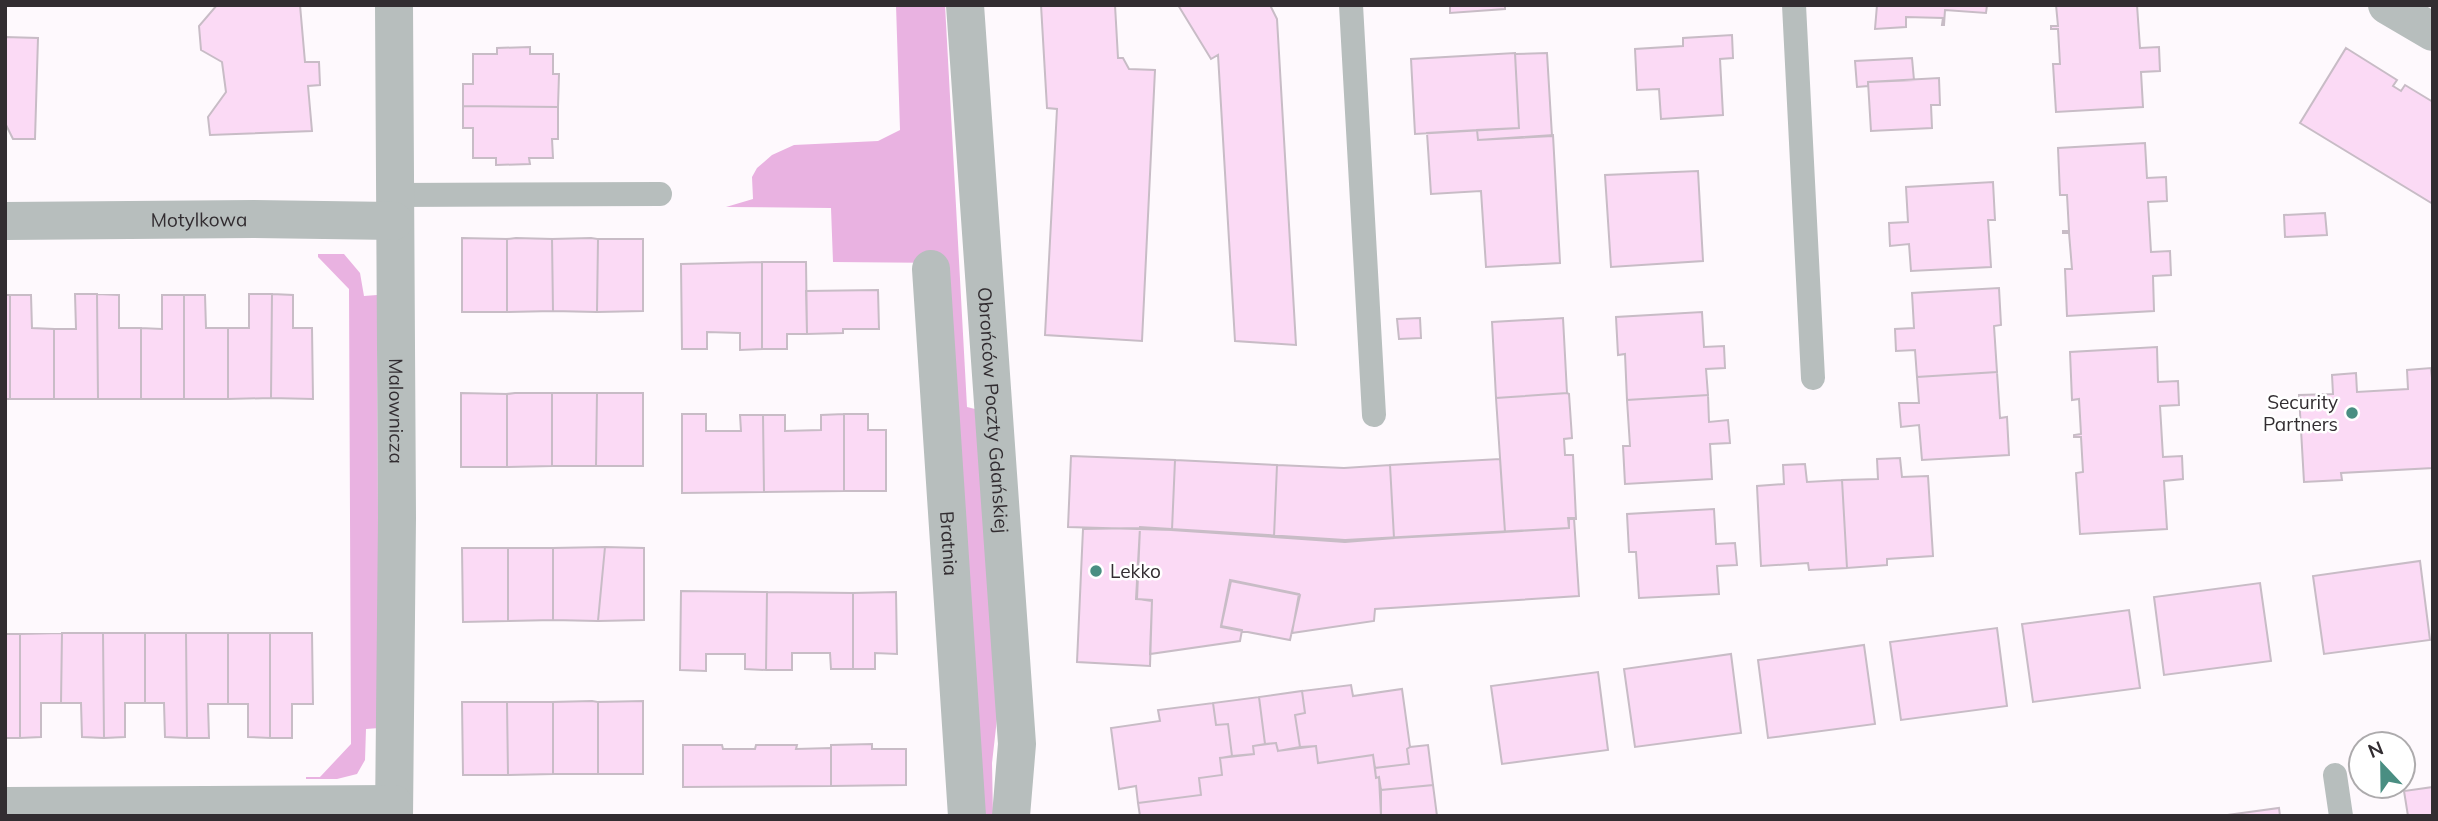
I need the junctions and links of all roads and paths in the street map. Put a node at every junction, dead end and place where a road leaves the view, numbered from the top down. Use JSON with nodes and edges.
{"nodes":[{"id":1,"x":394,"y":5,"type":"edge"},
{"id":2,"x":965,"y":5,"type":"edge"},
{"id":3,"x":1350,"y":5,"type":"edge"},
{"id":4,"x":1794,"y":5,"type":"edge"},
{"id":5,"x":2387,"y":5,"type":"edge"},
{"id":6,"x":2433,"y":32,"type":"edge"},
{"id":7,"x":660,"y":194,"type":"dead end"},
{"id":8,"x":394,"y":209,"type":"junction"},
{"id":9,"x":5,"y":221,"type":"edge"},
{"id":10,"x":931,"y":269,"type":"dead end"},
{"id":11,"x":1813,"y":378,"type":"dead end"},
{"id":12,"x":1374,"y":415,"type":"dead end"},
{"id":13,"x":2335,"y":775,"type":"dead end"},
{"id":14,"x":5,"y":806,"type":"edge"},
{"id":15,"x":394,"y":810,"type":"edge"},
{"id":16,"x":967,"y":816,"type":"edge"},
{"id":17,"x":1011,"y":816,"type":"edge"},
{"id":18,"x":2341,"y":816,"type":"edge"}],
"edges":[{"from":1,"to":8,"type":"street","name":"Malownicza"},
{"from":2,"to":17,"type":"street","name":"Obrońców Poczty Gdańskiej"},
{"from":3,"to":12,"type":"lane"},
{"from":4,"to":11,"type":"lane"},
{"from":5,"to":6,"type":"street"},
{"from":7,"to":8,"type":"lane"},
{"from":8,"to":9,"type":"street","name":"Motylkowa"},
{"from":8,"to":15,"type":"street","name":"Malownicza"},
{"from":10,"to":16,"type":"street","name":"Bratnia"},
{"from":13,"to":18,"type":"lane"},
{"from":14,"to":15,"type":"street"}]}
